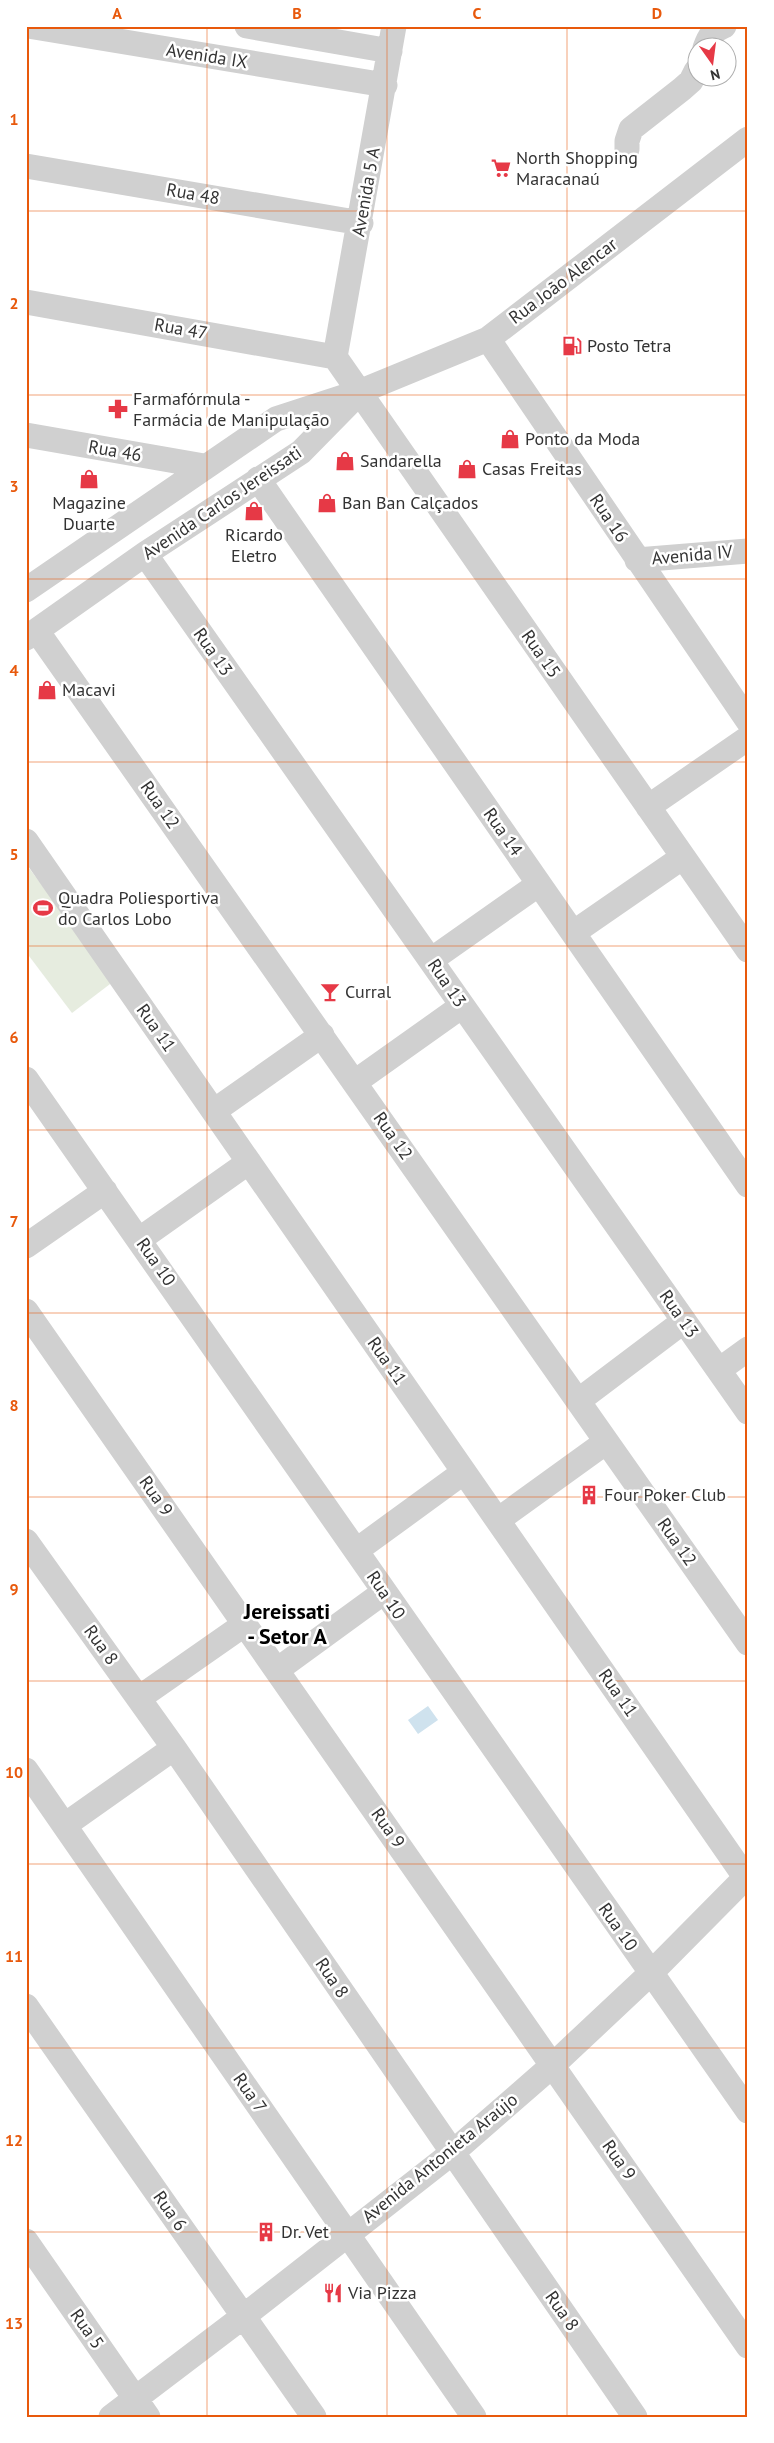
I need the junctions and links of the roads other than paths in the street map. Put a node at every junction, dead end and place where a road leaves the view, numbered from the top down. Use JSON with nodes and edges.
{"nodes":[{"id":1,"x":28,"y":26,"type":"edge"},
{"id":2,"x":247,"y":26,"type":"edge"},
{"id":3,"x":394,"y":26,"type":"edge"},
{"id":4,"x":724,"y":26,"type":"edge"},
{"id":5,"x":710,"y":38,"type":"edge"},
{"id":6,"x":390,"y":51,"type":"junction"},
{"id":7,"x":385,"y":85,"type":"junction"},
{"id":8,"x":686,"y":85,"type":"edge"},
{"id":9,"x":748,"y":139,"type":"edge"},
{"id":10,"x":628,"y":149,"type":"dead end"},
{"id":11,"x":26,"y":166,"type":"edge"},
{"id":12,"x":361,"y":223,"type":"junction"},
{"id":13,"x":26,"y":302,"type":"edge"},
{"id":14,"x":488,"y":338,"type":"junction"},
{"id":15,"x":335,"y":357,"type":"junction"},
{"id":16,"x":359,"y":392,"type":"junction"},
{"id":17,"x":26,"y":435,"type":"edge"},
{"id":18,"x":204,"y":466,"type":"junction"},
{"id":19,"x":258,"y":479,"type":"junction"},
{"id":20,"x":748,"y":551,"type":"edge"},
{"id":21,"x":145,"y":554,"type":"junction"},
{"id":22,"x":637,"y":560,"type":"junction"},
{"id":23,"x":38,"y":571,"type":"edge"},
{"id":24,"x":26,"y":590,"type":"edge"},
{"id":25,"x":32,"y":635,"type":"edge"},
{"id":26,"x":748,"y":721,"type":"edge"},
{"id":27,"x":748,"y":738,"type":"edge"},
{"id":28,"x":648,"y":807,"type":"junction"},
{"id":29,"x":26,"y":841,"type":"edge"},
{"id":30,"x":683,"y":857,"type":"junction"},
{"id":31,"x":539,"y":884,"type":"junction"},
{"id":32,"x":573,"y":932,"type":"junction"},
{"id":33,"x":748,"y":950,"type":"edge"},
{"id":34,"x":431,"y":960,"type":"junction"},
{"id":35,"x":462,"y":1006,"type":"junction"},
{"id":36,"x":322,"y":1035,"type":"junction"},
{"id":37,"x":26,"y":1078,"type":"edge"},
{"id":38,"x":355,"y":1082,"type":"junction"},
{"id":39,"x":214,"y":1111,"type":"junction"},
{"id":40,"x":249,"y":1162,"type":"junction"},
{"id":41,"x":748,"y":1185,"type":"edge"},
{"id":42,"x":106,"y":1191,"type":"junction"},
{"id":43,"x":140,"y":1239,"type":"junction"},
{"id":44,"x":26,"y":1246,"type":"edge"},
{"id":45,"x":28,"y":1315,"type":"edge"},
{"id":46,"x":684,"y":1321,"type":"junction"},
{"id":47,"x":748,"y":1349,"type":"edge"},
{"id":48,"x":719,"y":1370,"type":"junction"},
{"id":49,"x":578,"y":1401,"type":"junction"},
{"id":50,"x":748,"y":1412,"type":"edge"},
{"id":51,"x":606,"y":1442,"type":"junction"},
{"id":52,"x":464,"y":1472,"type":"junction"},
{"id":53,"x":498,"y":1520,"type":"junction"},
{"id":54,"x":26,"y":1541,"type":"edge"},
{"id":55,"x":357,"y":1550,"type":"junction"},
{"id":56,"x":384,"y":1592,"type":"junction"},
{"id":57,"x":245,"y":1624,"type":"junction"},
{"id":58,"x":748,"y":1643,"type":"edge"},
{"id":59,"x":277,"y":1670,"type":"junction"},
{"id":60,"x":139,"y":1698,"type":"junction"},
{"id":61,"x":174,"y":1748,"type":"junction"},
{"id":62,"x":28,"y":1777,"type":"edge"},
{"id":63,"x":65,"y":1825,"type":"junction"},
{"id":64,"x":747,"y":1877,"type":"edge"},
{"id":65,"x":651,"y":1973,"type":"junction"},
{"id":66,"x":26,"y":2006,"type":"edge"},
{"id":67,"x":553,"y":2064,"type":"junction"},
{"id":68,"x":748,"y":2110,"type":"edge"},
{"id":69,"x":452,"y":2153,"type":"junction"},
{"id":70,"x":347,"y":2234,"type":"junction"},
{"id":71,"x":26,"y":2242,"type":"edge"},
{"id":72,"x":244,"y":2316,"type":"junction"},
{"id":73,"x":748,"y":2346,"type":"edge"},
{"id":74,"x":141,"y":2408,"type":"edge"},
{"id":75,"x":111,"y":2417,"type":"edge"},
{"id":76,"x":314,"y":2417,"type":"edge"},
{"id":77,"x":474,"y":2417,"type":"edge"},
{"id":78,"x":635,"y":2417,"type":"edge"}],
"edges":[{"from":1,"to":7,"type":"street","name":"Avenida IX"},
{"from":2,"to":6,"type":"street","name":"Avenida IX"},
{"from":3,"to":6,"type":"street","name":"Avenida 5 A"},
{"from":4,"to":5,"type":"street"},
{"from":6,"to":7,"type":"street","name":"Avenida 5 A"},
{"from":7,"to":12,"type":"street","name":"Avenida 5 A"},
{"from":8,"to":10,"type":"street"},
{"from":9,"to":14,"type":"street","name":"Rua João Alencar"},
{"from":11,"to":12,"type":"street","name":"Rua 48"},
{"from":12,"to":15,"type":"street","name":"Avenida 5 A"},
{"from":13,"to":15,"type":"street","name":"Rua 47"},
{"from":14,"to":16,"type":"street","name":"Rua João Alencar"},
{"from":14,"to":22,"type":"street","name":"Rua 16"},
{"from":15,"to":16,"type":"street","name":"Rua 15"},
{"from":16,"to":18,"type":"street"},
{"from":16,"to":19,"type":"street","name":"Avenida Carlos Jereissati"},
{"from":16,"to":28,"type":"street","name":"Rua 15"},
{"from":17,"to":18,"type":"street","name":"Rua 46"},
{"from":18,"to":23,"type":"street"},
{"from":19,"to":21,"type":"street","name":"Avenida Carlos Jereissati"},
{"from":19,"to":31,"type":"street","name":"Rua 14"},
{"from":20,"to":22,"type":"street","name":"Avenida IV"},
{"from":21,"to":25,"type":"street","name":"Avenida Carlos Jereissati"},
{"from":21,"to":34,"type":"street","name":"Rua 13"},
{"from":22,"to":26,"type":"street","name":"Rua 16"},
{"from":23,"to":24,"type":"street"},
{"from":25,"to":36,"type":"street","name":"Rua 12"},
{"from":27,"to":28,"type":"street"},
{"from":28,"to":30,"type":"street","name":"Rua 15"},
{"from":29,"to":39,"type":"street","name":"Rua 11"},
{"from":30,"to":32,"type":"street"},
{"from":30,"to":33,"type":"street","name":"Rua 15"},
{"from":31,"to":32,"type":"street","name":"Rua 14"},
{"from":31,"to":34,"type":"street"},
{"from":32,"to":41,"type":"street","name":"Rua 14"},
{"from":34,"to":35,"type":"street","name":"Rua 13"},
{"from":35,"to":38,"type":"street"},
{"from":35,"to":46,"type":"street","name":"Rua 13"},
{"from":36,"to":38,"type":"street","name":"Rua 12"},
{"from":36,"to":39,"type":"street"},
{"from":37,"to":42,"type":"street","name":"Rua 10"},
{"from":38,"to":49,"type":"street","name":"Rua 12"},
{"from":39,"to":40,"type":"street","name":"Rua 11"},
{"from":40,"to":43,"type":"street"},
{"from":40,"to":52,"type":"street","name":"Rua 11"},
{"from":42,"to":43,"type":"street","name":"Rua 10"},
{"from":42,"to":44,"type":"street"},
{"from":43,"to":55,"type":"street","name":"Rua 10"},
{"from":45,"to":57,"type":"street","name":"Rua 9"},
{"from":46,"to":48,"type":"street","name":"Rua 13"},
{"from":46,"to":49,"type":"street"},
{"from":47,"to":48,"type":"street"},
{"from":48,"to":50,"type":"street","name":"Rua 13"},
{"from":49,"to":51,"type":"street","name":"Rua 12"},
{"from":51,"to":53,"type":"street"},
{"from":51,"to":58,"type":"street","name":"Rua 12"},
{"from":52,"to":53,"type":"street","name":"Rua 11"},
{"from":52,"to":55,"type":"street"},
{"from":53,"to":64,"type":"street","name":"Rua 11"},
{"from":54,"to":60,"type":"street","name":"Rua 8"},
{"from":55,"to":56,"type":"street","name":"Rua 10"},
{"from":56,"to":59,"type":"street"},
{"from":56,"to":65,"type":"street","name":"Rua 10"},
{"from":57,"to":59,"type":"street","name":"Rua 9"},
{"from":57,"to":60,"type":"street"},
{"from":59,"to":67,"type":"street","name":"Rua 9"},
{"from":60,"to":61,"type":"street","name":"Rua 8"},
{"from":61,"to":63,"type":"street"},
{"from":61,"to":69,"type":"street","name":"Rua 8"},
{"from":62,"to":63,"type":"street","name":"Rua 7"},
{"from":63,"to":70,"type":"street","name":"Rua 7"},
{"from":64,"to":65,"type":"street","name":"Avenida Antonieta Araújo"},
{"from":65,"to":67,"type":"street","name":"Avenida Antonieta Araújo"},
{"from":65,"to":68,"type":"street","name":"Rua 10"},
{"from":66,"to":72,"type":"street","name":"Rua 6"},
{"from":67,"to":69,"type":"street","name":"Avenida Antonieta Araújo"},
{"from":67,"to":73,"type":"street","name":"Rua 9"},
{"from":69,"to":70,"type":"street","name":"Avenida Antonieta Araújo"},
{"from":69,"to":78,"type":"street","name":"Rua 8"},
{"from":70,"to":72,"type":"street","name":"Avenida Antonieta Araújo"},
{"from":70,"to":77,"type":"street","name":"Rua 7"},
{"from":71,"to":74,"type":"street","name":"Rua 5"},
{"from":72,"to":74,"type":"street","name":"Avenida Antonieta Araújo"},
{"from":72,"to":76,"type":"street","name":"Rua 6"},
{"from":74,"to":75,"type":"street","name":"Avenida Antonieta Araújo"}]}
